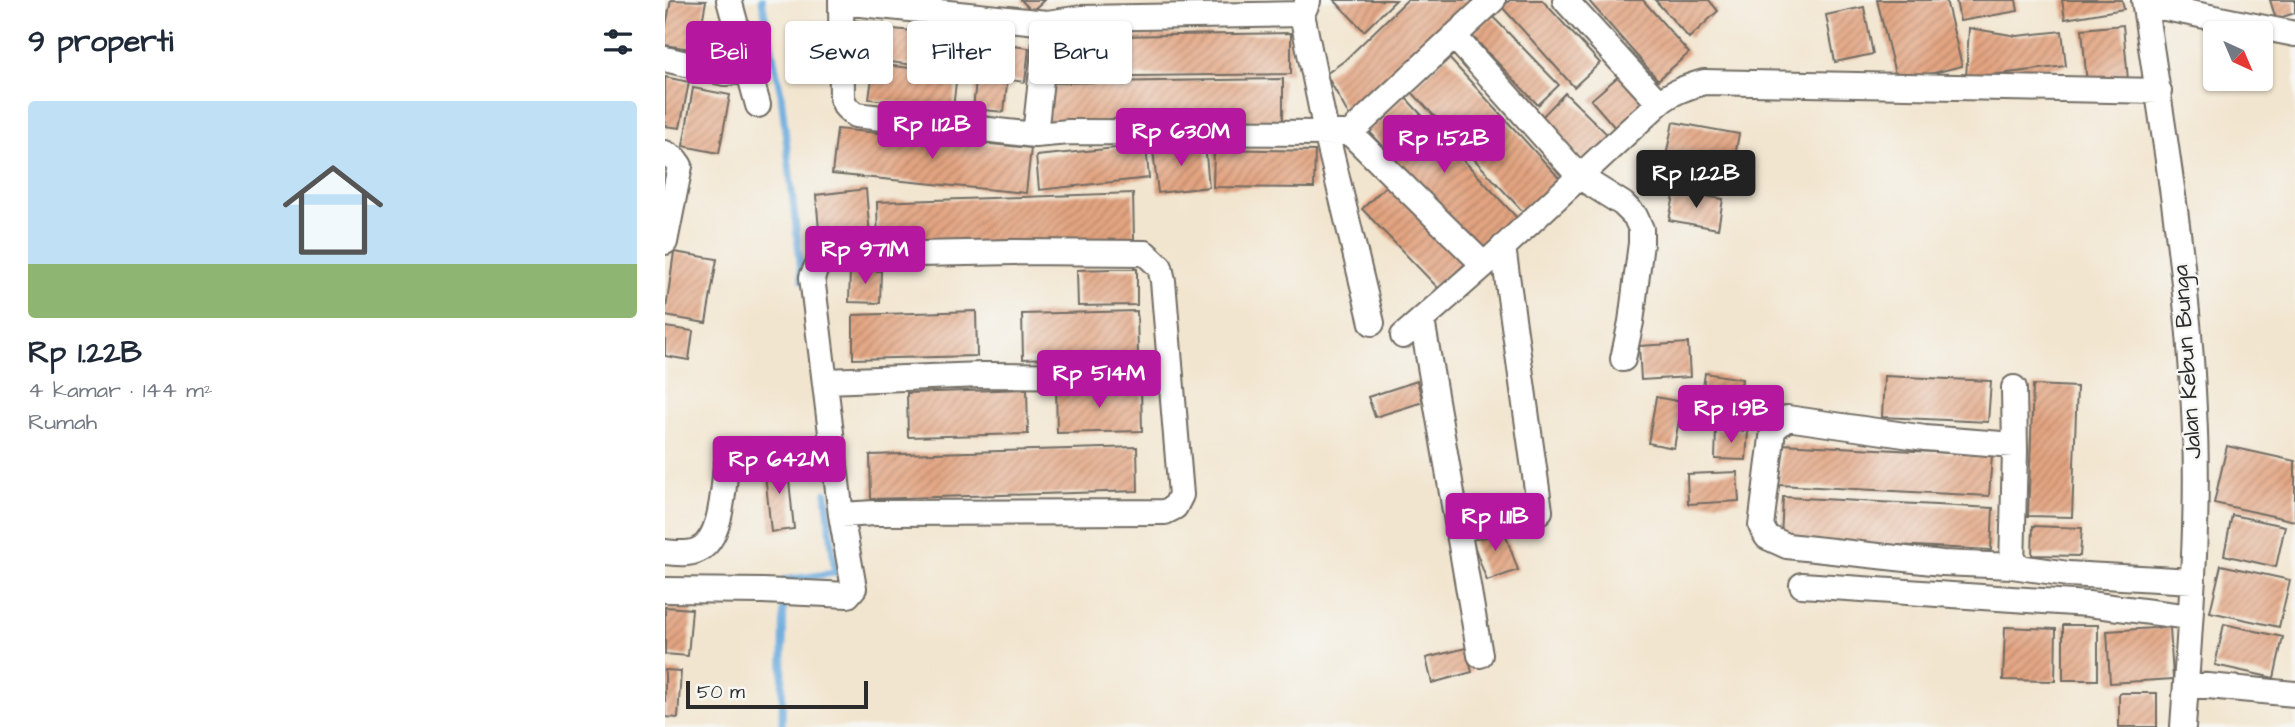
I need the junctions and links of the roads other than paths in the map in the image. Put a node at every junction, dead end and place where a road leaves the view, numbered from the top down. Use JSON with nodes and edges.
{"nodes":[{"id":1,"x":729,"y":0,"type":"edge"},
{"id":2,"x":1000,"y":0,"type":"edge"},
{"id":3,"x":1493,"y":0,"type":"edge"},
{"id":4,"x":1565,"y":0,"type":"edge"},
{"id":5,"x":841,"y":1,"type":"edge"},
{"id":6,"x":2145,"y":2,"type":"edge"},
{"id":7,"x":1305,"y":7,"type":"edge"},
{"id":8,"x":1091,"y":9,"type":"edge"},
{"id":9,"x":1017,"y":20,"type":"junction"},
{"id":10,"x":735,"y":21,"type":"edge"},
{"id":11,"x":1029,"y":21,"type":"edge"},
{"id":12,"x":1053,"y":21,"type":"edge"},
{"id":13,"x":2295,"y":34,"type":"edge"},
{"id":14,"x":1454,"y":36,"type":"junction"},
{"id":15,"x":665,"y":59,"type":"edge"},
{"id":16,"x":686,"y":64,"type":"edge"},
{"id":17,"x":752,"y":84,"type":"edge"},
{"id":18,"x":1040,"y":84,"type":"edge"},
{"id":19,"x":2159,"y":91,"type":"junction"},
{"id":20,"x":1659,"y":103,"type":"junction"},
{"id":21,"x":758,"y":105,"type":"dead end"},
{"id":22,"x":1338,"y":132,"type":"junction"},
{"id":23,"x":1035,"y":135,"type":"junction"},
{"id":24,"x":665,"y":153,"type":"edge"},
{"id":25,"x":1580,"y":177,"type":"junction"},
{"id":26,"x":665,"y":242,"type":"edge"},
{"id":27,"x":1503,"y":247,"type":"junction"},
{"id":28,"x":1484,"y":265,"type":"junction"},
{"id":29,"x":1422,"y":320,"type":"junction"},
{"id":30,"x":1372,"y":323,"type":"dead end"},
{"id":31,"x":1403,"y":336,"type":"dead end"},
{"id":32,"x":1623,"y":359,"type":"dead end"},
{"id":33,"x":1170,"y":376,"type":"junction"},
{"id":34,"x":826,"y":381,"type":"junction"},
{"id":35,"x":2014,"y":388,"type":"dead end"},
{"id":36,"x":2014,"y":445,"type":"junction"},
{"id":37,"x":726,"y":467,"type":"dead end"},
{"id":38,"x":841,"y":515,"type":"junction"},
{"id":39,"x":1458,"y":529,"type":"junction"},
{"id":40,"x":665,"y":552,"type":"edge"},
{"id":41,"x":2012,"y":566,"type":"junction"},
{"id":42,"x":2193,"y":581,"type":"junction"},
{"id":43,"x":1802,"y":585,"type":"dead end"},
{"id":44,"x":665,"y":590,"type":"edge"},
{"id":45,"x":2190,"y":617,"type":"junction"},
{"id":46,"x":1480,"y":655,"type":"dead end"},
{"id":47,"x":2186,"y":684,"type":"junction"},
{"id":48,"x":2295,"y":694,"type":"edge"},
{"id":49,"x":2183,"y":727,"type":"edge"}],
"edges":[{"from":1,"to":10,"type":"street"},
{"from":2,"to":9,"type":"street"},
{"from":3,"to":14,"type":"street"},
{"from":4,"to":20,"type":"street"},
{"from":5,"to":9,"type":"street"},
{"from":5,"to":23,"type":"street"},
{"from":6,"to":13,"type":"street"},
{"from":6,"to":19,"type":"street","name":"Jalan Kebun Bunga"},
{"from":7,"to":8,"type":"street"},
{"from":7,"to":22,"type":"street"},
{"from":8,"to":12,"type":"street"},
{"from":9,"to":11,"type":"street"},
{"from":14,"to":22,"type":"street"},
{"from":14,"to":25,"type":"street"},
{"from":15,"to":16,"type":"street"},
{"from":17,"to":21,"type":"street"},
{"from":18,"to":23,"type":"street"},
{"from":19,"to":20,"type":"street"},
{"from":19,"to":42,"type":"street","name":"Jalan Kebun Bunga"},
{"from":20,"to":25,"type":"street"},
{"from":22,"to":23,"type":"street"},
{"from":22,"to":28,"type":"street"},
{"from":22,"to":30,"type":"street"},
{"from":24,"to":26,"type":"street"},
{"from":25,"to":27,"type":"street"},
{"from":25,"to":32,"type":"street"},
{"from":27,"to":28,"type":"street"},
{"from":27,"to":39,"type":"street"},
{"from":28,"to":29,"type":"street"},
{"from":29,"to":31,"type":"street"},
{"from":29,"to":39,"type":"street"},
{"from":33,"to":34,"type":"street"},
{"from":33,"to":34,"type":"street"},
{"from":33,"to":38,"type":"street"},
{"from":34,"to":38,"type":"street"},
{"from":35,"to":36,"type":"street"},
{"from":36,"to":41,"type":"street"},
{"from":36,"to":41,"type":"street"},
{"from":37,"to":40,"type":"street"},
{"from":38,"to":44,"type":"street"},
{"from":39,"to":46,"type":"street"},
{"from":41,"to":42,"type":"street"},
{"from":42,"to":45,"type":"street","name":"Jalan Kebun Bunga"},
{"from":43,"to":45,"type":"street"},
{"from":45,"to":47,"type":"street","name":"Jalan Kebun Bunga"},
{"from":47,"to":48,"type":"street"},
{"from":47,"to":49,"type":"street","name":"Jalan Kebun Bunga"}]}
